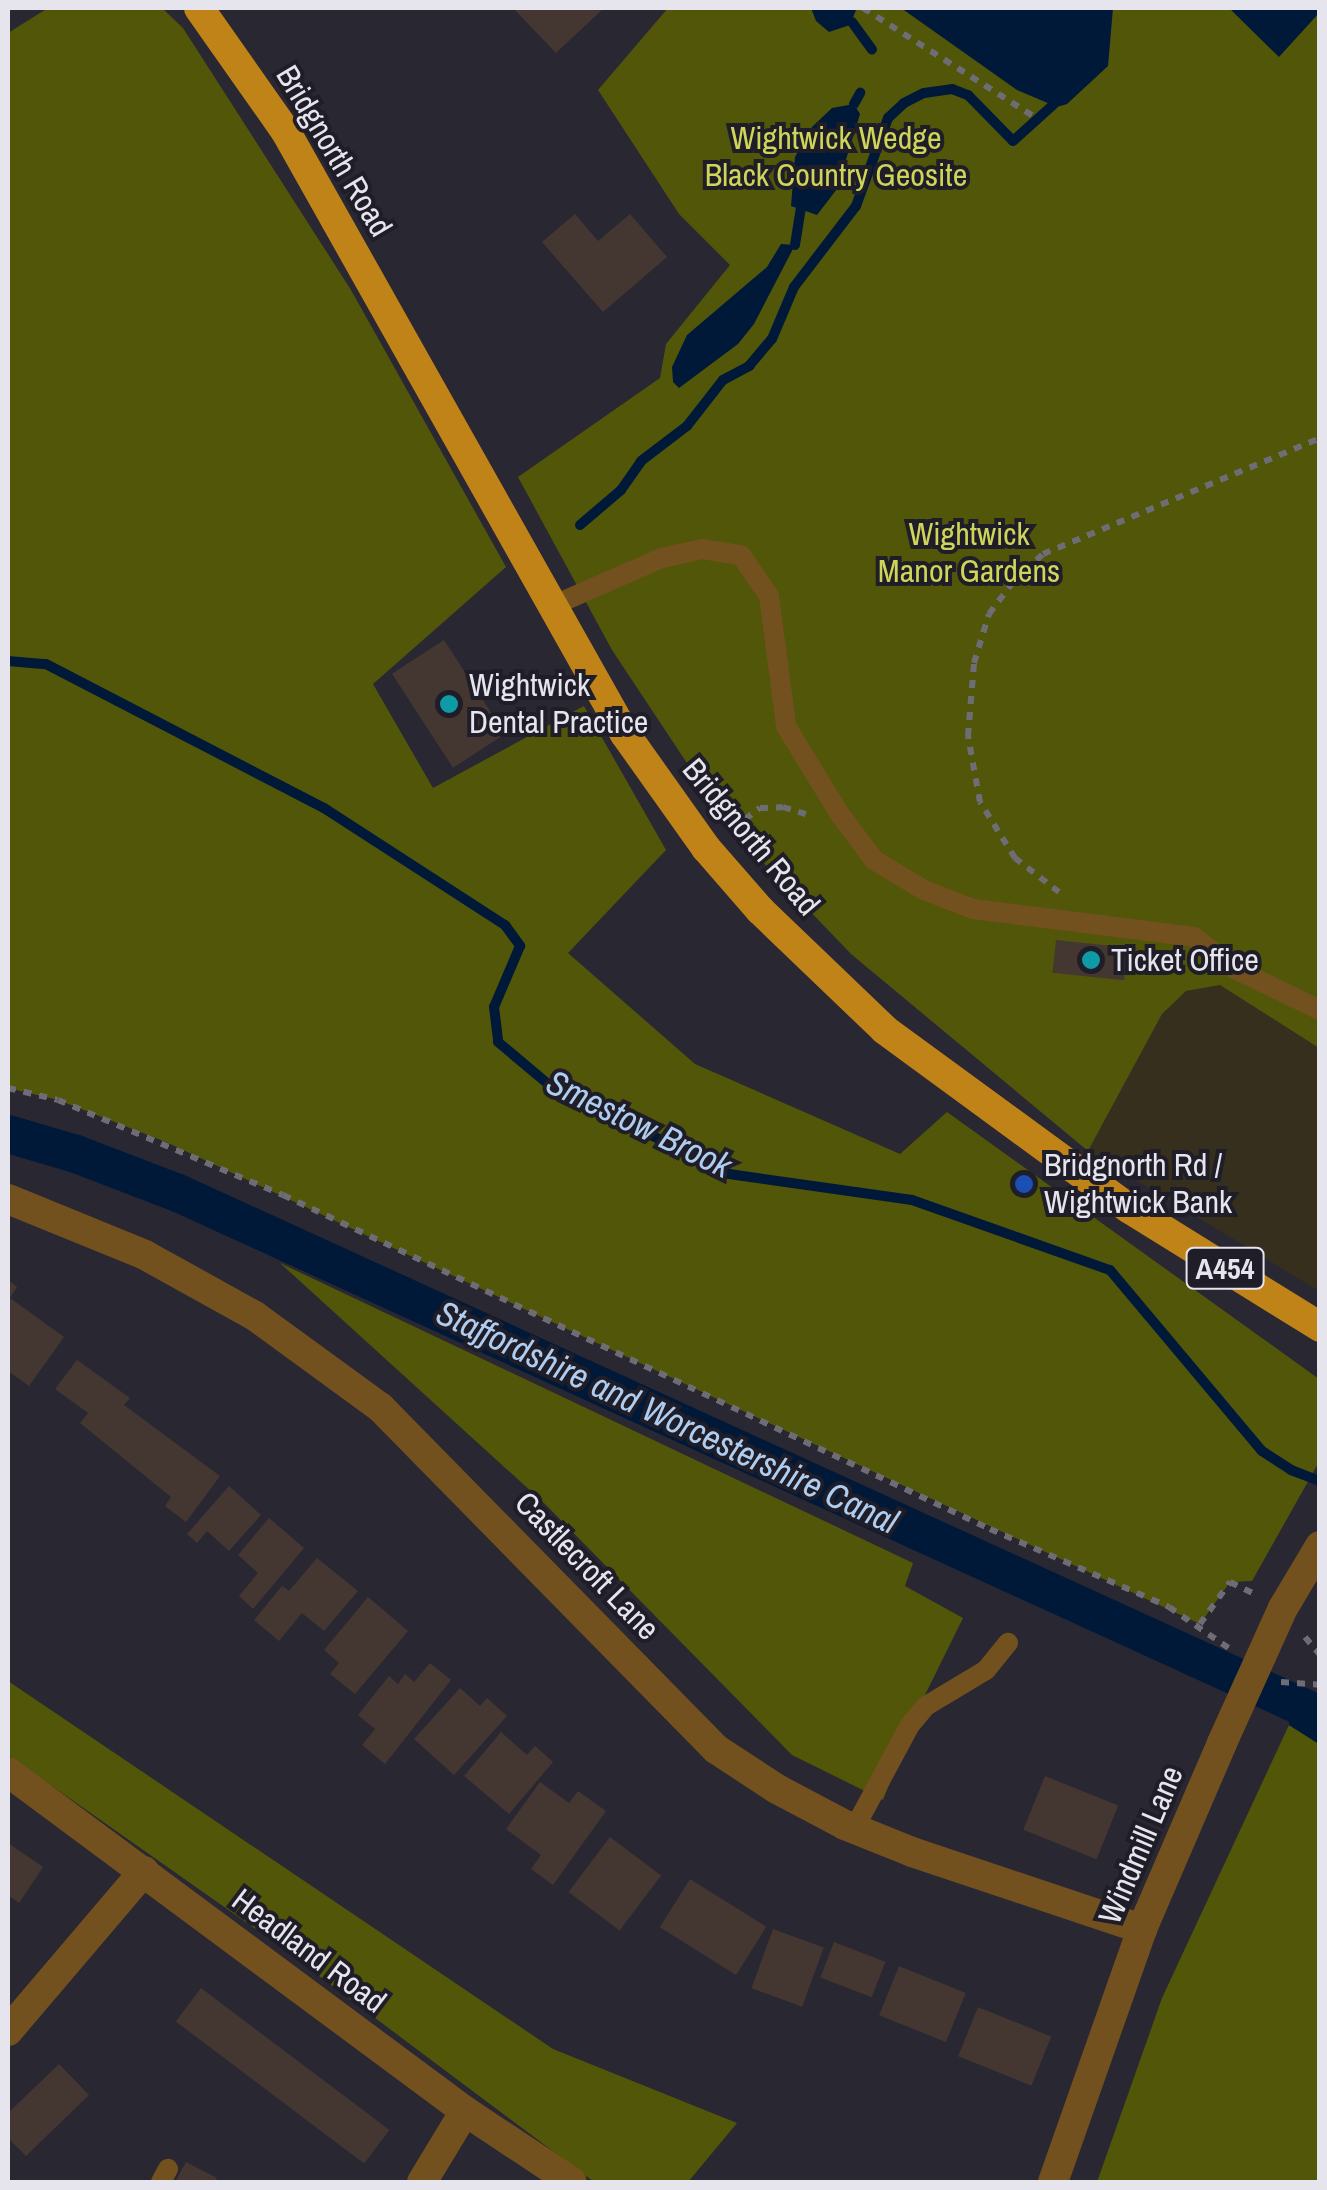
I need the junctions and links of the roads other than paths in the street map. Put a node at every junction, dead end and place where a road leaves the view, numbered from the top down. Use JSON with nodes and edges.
{"nodes":[{"id":1,"x":199,"y":8,"type":"edge"},
{"id":2,"x":552,"y":606,"type":"junction"},
{"id":3,"x":1320,"y":1010,"type":"edge"},
{"id":4,"x":8,"y":1199,"type":"edge"},
{"id":5,"x":1320,"y":1327,"type":"edge"},
{"id":6,"x":1320,"y":1546,"type":"edge"},
{"id":7,"x":1008,"y":1643,"type":"dead end"},
{"id":8,"x":8,"y":1772,"type":"edge"},
{"id":9,"x":854,"y":1829,"type":"junction"},
{"id":10,"x":144,"y":1872,"type":"junction"},
{"id":11,"x":1142,"y":1929,"type":"junction"},
{"id":12,"x":8,"y":2031,"type":"edge"},
{"id":13,"x":465,"y":2112,"type":"junction"},
{"id":14,"x":422,"y":2182,"type":"edge"},
{"id":15,"x":572,"y":2182,"type":"edge"},
{"id":16,"x":1053,"y":2182,"type":"edge"}],
"edges":[{"from":1,"to":2,"type":"highway","name":"Bridgnorth Road","number":"A454"},
{"from":2,"to":3,"type":"lane"},
{"from":2,"to":5,"type":"highway","name":"Bridgnorth Road","number":"A454"},
{"from":4,"to":9,"type":"street","name":"Castlecroft Lane"},
{"from":6,"to":11,"type":"street","name":"Windmill Lane","bridge":true},
{"from":7,"to":9,"type":"lane"},
{"from":8,"to":10,"type":"street","name":"Headland Road"},
{"from":9,"to":11,"type":"street","name":"Castlecroft Lane"},
{"from":10,"to":12,"type":"street"},
{"from":10,"to":13,"type":"street","name":"Headland Road"},
{"from":11,"to":16,"type":"street","name":"Windmill Lane"},
{"from":13,"to":14,"type":"street"},
{"from":13,"to":15,"type":"street","name":"Headland Road"}]}
